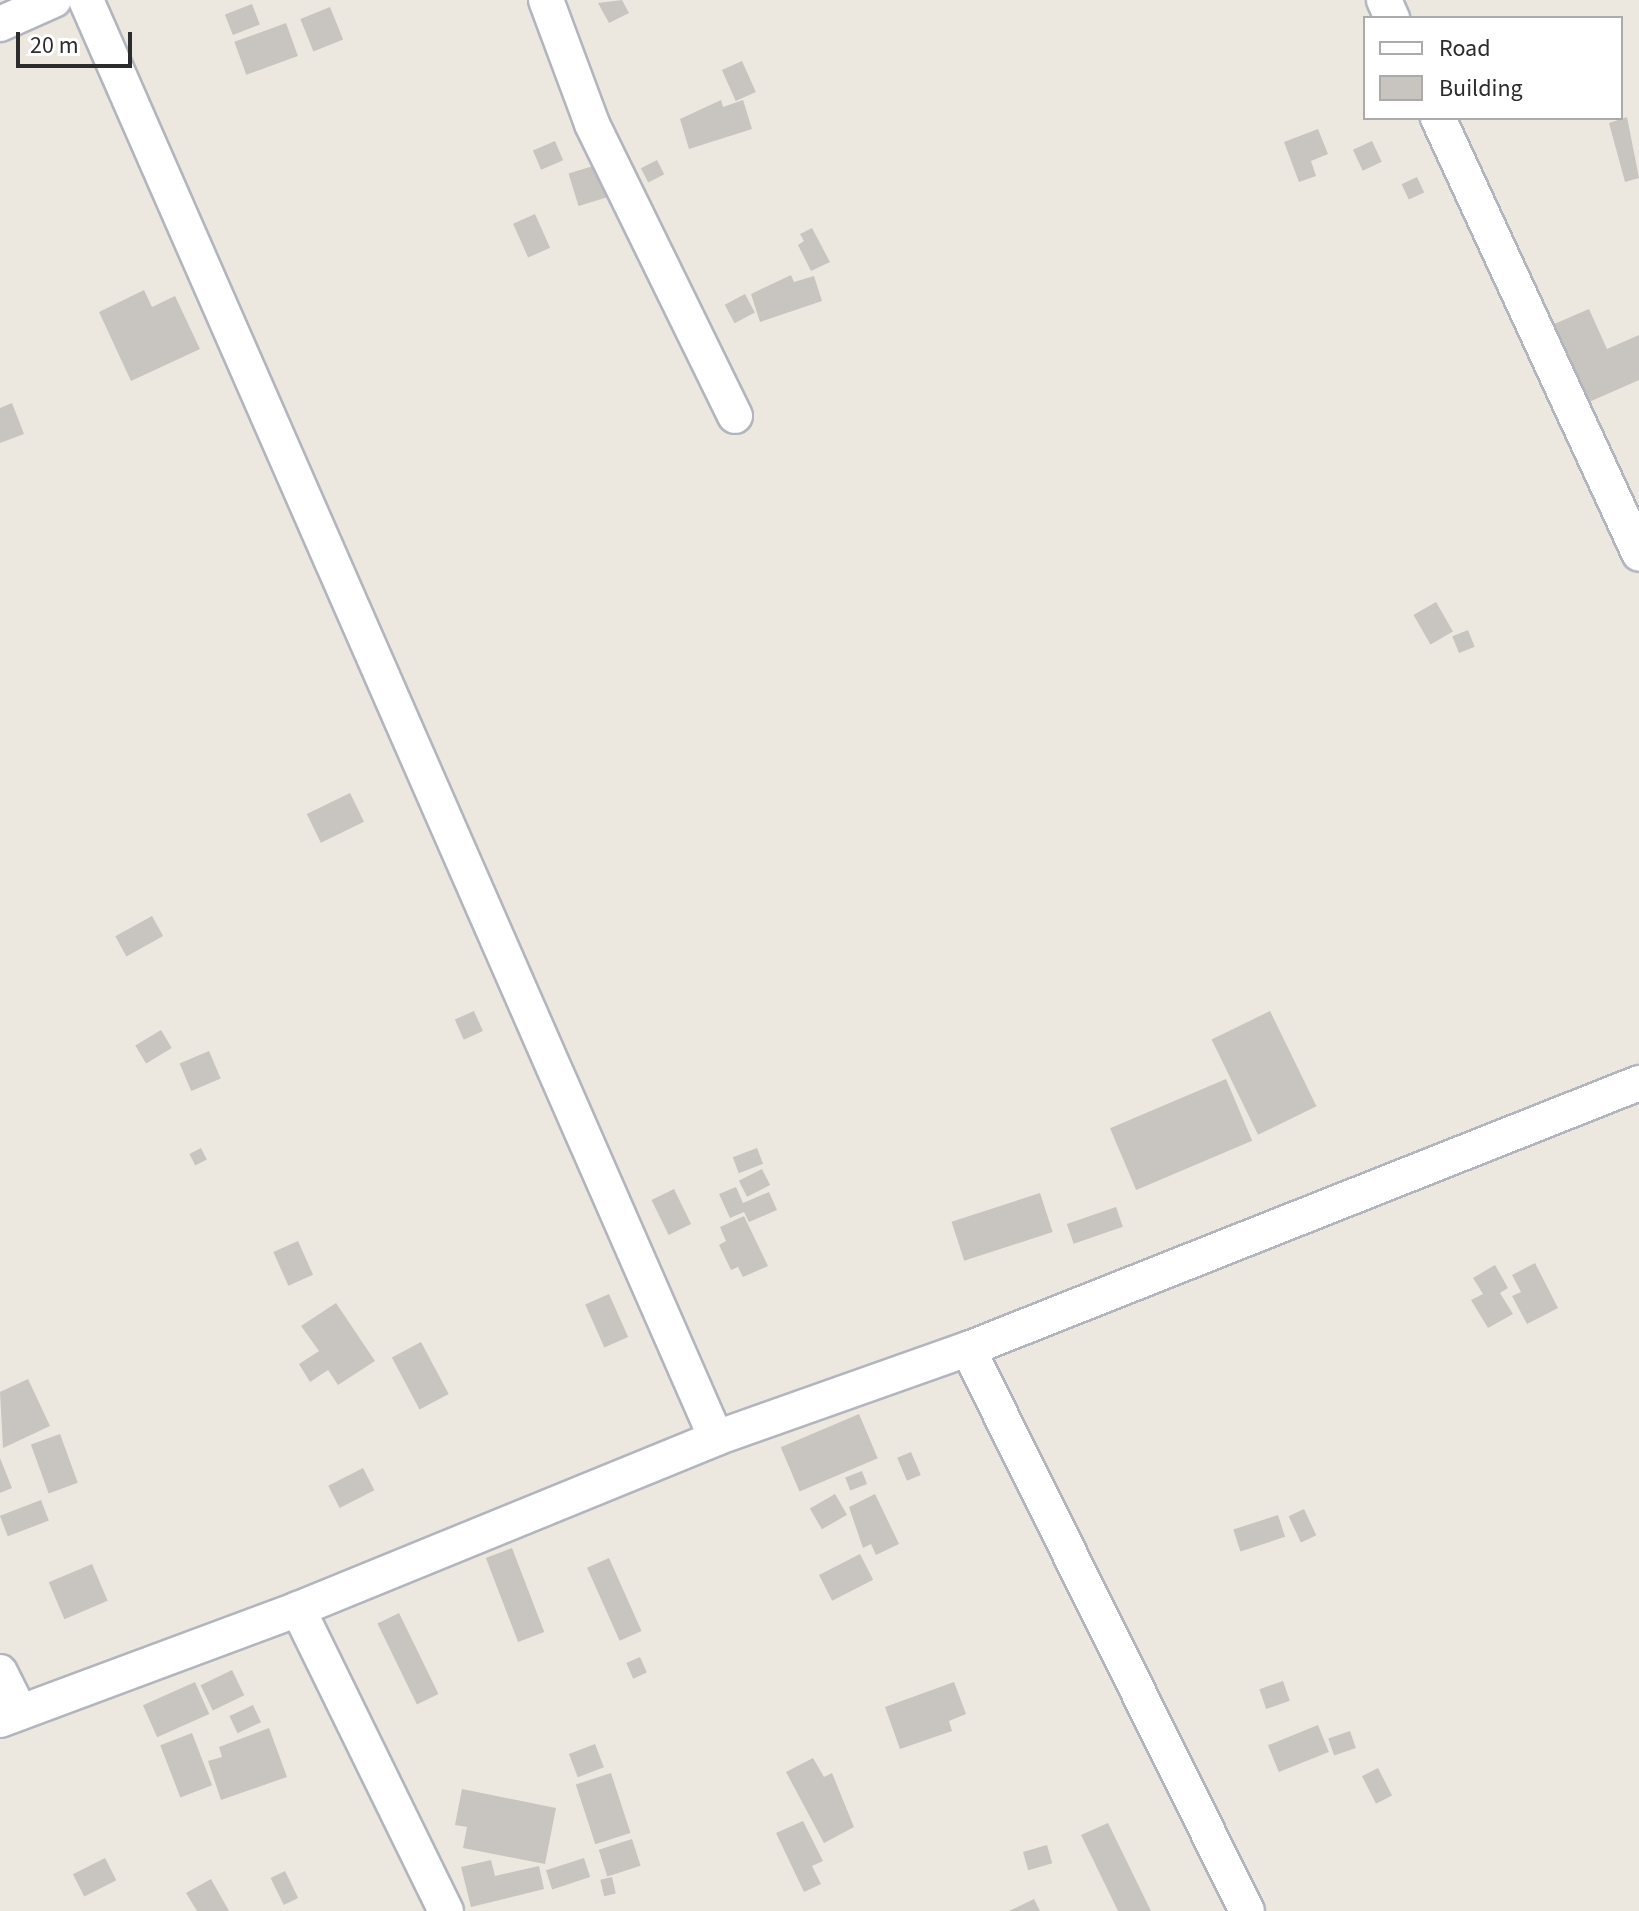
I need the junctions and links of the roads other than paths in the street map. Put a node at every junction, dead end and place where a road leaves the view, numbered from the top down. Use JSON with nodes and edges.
{"nodes":[{"id":1,"x":54,"y":0,"type":"edge"},
{"id":2,"x":86,"y":0,"type":"edge"},
{"id":3,"x":546,"y":0,"type":"edge"},
{"id":4,"x":0,"y":24,"type":"edge"},
{"id":5,"x":1439,"y":120,"type":"edge"},
{"id":6,"x":735,"y":416,"type":"dead end"},
{"id":7,"x":1639,"y":554,"type":"edge"},
{"id":8,"x":1639,"y":1083,"type":"edge"},
{"id":9,"x":968,"y":1349,"type":"junction"},
{"id":10,"x":716,"y":1438,"type":"junction"},
{"id":11,"x":298,"y":1609,"type":"junction"},
{"id":12,"x":0,"y":1672,"type":"edge"},
{"id":13,"x":10,"y":1716,"type":"edge"},
{"id":14,"x":446,"y":1911,"type":"edge"},
{"id":15,"x":1247,"y":1911,"type":"edge"}],
"edges":[{"from":1,"to":4,"type":"street"},
{"from":2,"to":10,"type":"street"},
{"from":3,"to":6,"type":"street"},
{"from":5,"to":7,"type":"street"},
{"from":8,"to":9,"type":"street"},
{"from":9,"to":10,"type":"street"},
{"from":9,"to":15,"type":"street"},
{"from":10,"to":11,"type":"street"},
{"from":11,"to":13,"type":"street"},
{"from":11,"to":14,"type":"street"},
{"from":12,"to":13,"type":"street"}]}
